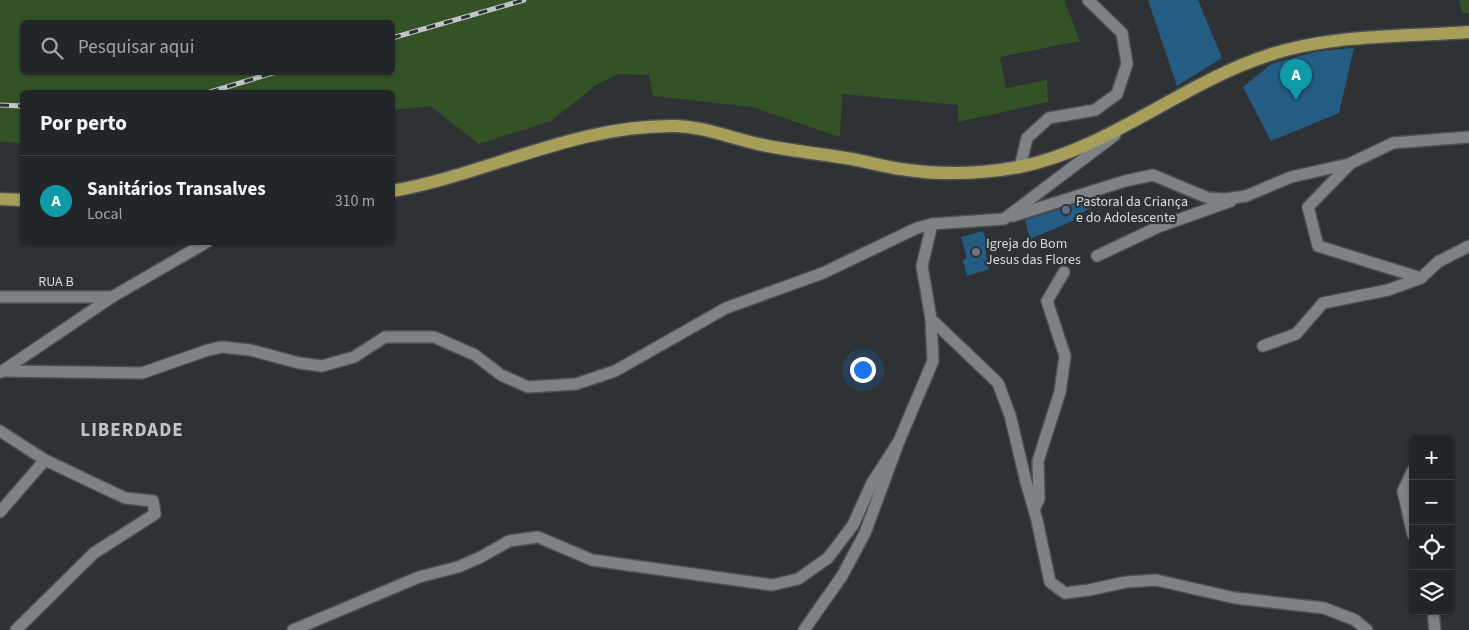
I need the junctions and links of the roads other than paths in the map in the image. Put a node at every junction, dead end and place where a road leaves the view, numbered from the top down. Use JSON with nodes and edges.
{"nodes":[{"id":1,"x":1088,"y":0,"type":"edge"},
{"id":2,"x":1469,"y":32,"type":"edge"},
{"id":3,"x":1135,"y":120,"type":"junction"},
{"id":4,"x":1469,"y":137,"type":"edge"},
{"id":5,"x":1349,"y":164,"type":"junction"},
{"id":6,"x":1020,"y":167,"type":"junction"},
{"id":7,"x":395,"y":190,"type":"edge"},
{"id":8,"x":1246,"y":196,"type":"junction"},
{"id":9,"x":0,"y":199,"type":"edge"},
{"id":10,"x":20,"y":200,"type":"edge"},
{"id":11,"x":1004,"y":219,"type":"junction"},
{"id":12,"x":932,"y":224,"type":"junction"},
{"id":13,"x":202,"y":245,"type":"edge"},
{"id":14,"x":1469,"y":246,"type":"edge"},
{"id":15,"x":1097,"y":256,"type":"dead end"},
{"id":16,"x":1064,"y":272,"type":"dead end"},
{"id":17,"x":1421,"y":278,"type":"junction"},
{"id":18,"x":112,"y":296,"type":"junction"},
{"id":19,"x":0,"y":297,"type":"edge"},
{"id":20,"x":931,"y":318,"type":"junction"},
{"id":21,"x":1263,"y":346,"type":"dead end"},
{"id":22,"x":1,"y":372,"type":"edge"},
{"id":23,"x":0,"y":431,"type":"edge"},
{"id":24,"x":899,"y":441,"type":"junction"},
{"id":25,"x":46,"y":460,"type":"junction"},
{"id":26,"x":1409,"y":478,"type":"edge"},
{"id":27,"x":1034,"y":510,"type":"junction"},
{"id":28,"x":0,"y":512,"type":"edge"},
{"id":29,"x":1411,"y":525,"type":"edge"},
{"id":30,"x":1433,"y":615,"type":"edge"},
{"id":31,"x":16,"y":630,"type":"edge"},
{"id":32,"x":293,"y":630,"type":"edge"},
{"id":33,"x":804,"y":630,"type":"edge"},
{"id":34,"x":1367,"y":630,"type":"edge"},
{"id":35,"x":1435,"y":630,"type":"edge"}],
"edges":[{"from":1,"to":6,"type":"street"},
{"from":2,"to":3,"type":"main road"},
{"from":3,"to":6,"type":"main road"},
{"from":3,"to":11,"type":"street"},
{"from":4,"to":5,"type":"street"},
{"from":5,"to":8,"type":"street"},
{"from":5,"to":17,"type":"street"},
{"from":6,"to":7,"type":"main road"},
{"from":8,"to":11,"type":"street"},
{"from":8,"to":15,"type":"street"},
{"from":9,"to":10,"type":"main road"},
{"from":11,"to":12,"type":"street"},
{"from":12,"to":20,"type":"street"},
{"from":12,"to":22,"type":"street"},
{"from":13,"to":18,"type":"street"},
{"from":14,"to":17,"type":"street"},
{"from":16,"to":27,"type":"street"},
{"from":17,"to":21,"type":"street"},
{"from":18,"to":19,"type":"street","name":"RUA B"},
{"from":18,"to":22,"type":"street"},
{"from":20,"to":24,"type":"street"},
{"from":20,"to":27,"type":"street"},
{"from":23,"to":25,"type":"street"},
{"from":24,"to":32,"type":"street"},
{"from":24,"to":33,"type":"street"},
{"from":25,"to":28,"type":"street"},
{"from":25,"to":31,"type":"street"},
{"from":26,"to":29,"type":"street"},
{"from":27,"to":34,"type":"street"},
{"from":30,"to":35,"type":"street"}]}
